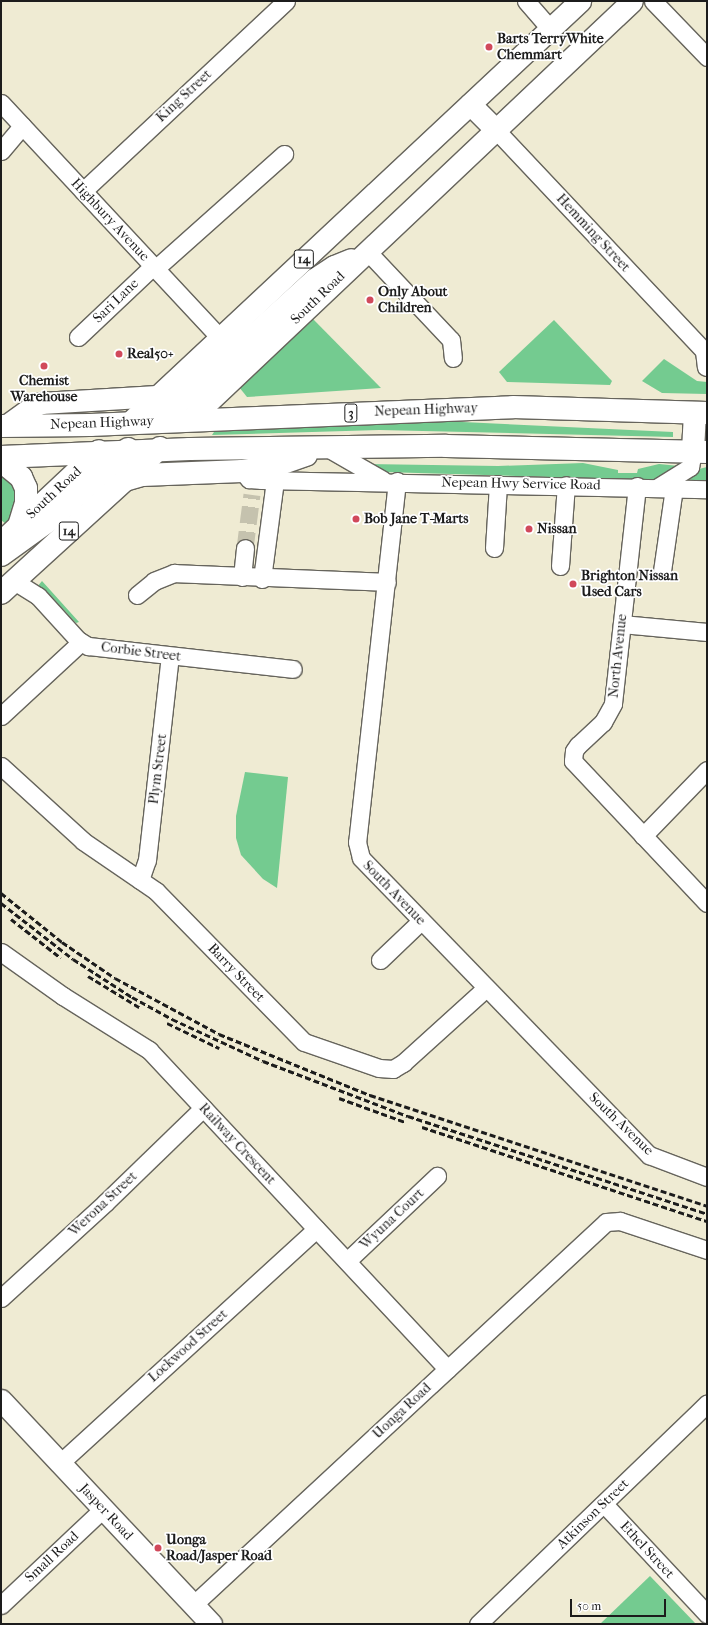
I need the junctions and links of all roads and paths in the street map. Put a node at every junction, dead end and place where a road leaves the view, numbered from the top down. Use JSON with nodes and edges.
{"nodes":[{"id":1,"x":286,"y":1,"type":"edge"},
{"id":2,"x":526,"y":1,"type":"edge"},
{"id":3,"x":580,"y":1,"type":"edge"},
{"id":4,"x":632,"y":1,"type":"edge"},
{"id":5,"x":653,"y":1,"type":"edge"},
{"id":6,"x":550,"y":29,"type":"junction"},
{"id":7,"x":707,"y":57,"type":"edge"},
{"id":8,"x":1,"y":103,"type":"edge"},
{"id":9,"x":470,"y":104,"type":"junction"},
{"id":10,"x":22,"y":126,"type":"junction"},
{"id":11,"x":495,"y":129,"type":"junction"},
{"id":12,"x":1,"y":151,"type":"edge"},
{"id":13,"x":284,"y":154,"type":"dead end"},
{"id":14,"x":83,"y":191,"type":"junction"},
{"id":15,"x":365,"y":253,"type":"junction"},
{"id":16,"x":154,"y":267,"type":"junction"},
{"id":17,"x":292,"y":270,"type":"junction"},
{"id":18,"x":306,"y":286,"type":"junction"},
{"id":19,"x":78,"y":337,"type":"dead end"},
{"id":20,"x":219,"y":337,"type":"junction"},
{"id":21,"x":244,"y":342,"type":"junction"},
{"id":22,"x":453,"y":358,"type":"dead end"},
{"id":23,"x":706,"y":367,"type":"edge"},
{"id":24,"x":157,"y":396,"type":"junction"},
{"id":25,"x":701,"y":413,"type":"edge"},
{"id":26,"x":190,"y":419,"type":"junction"},
{"id":27,"x":158,"y":421,"type":"junction"},
{"id":28,"x":129,"y":423,"type":"junction"},
{"id":29,"x":4,"y":426,"type":"edge"},
{"id":30,"x":326,"y":449,"type":"junction"},
{"id":31,"x":156,"y":452,"type":"junction"},
{"id":32,"x":700,"y":452,"type":"edge"},
{"id":33,"x":122,"y":453,"type":"junction"},
{"id":34,"x":96,"y":454,"type":"junction"},
{"id":35,"x":1,"y":457,"type":"edge"},
{"id":36,"x":1,"y":461,"type":"edge"},
{"id":37,"x":124,"y":480,"type":"junction"},
{"id":38,"x":275,"y":480,"type":"junction"},
{"id":39,"x":391,"y":481,"type":"junction"},
{"id":40,"x":249,"y":482,"type":"junction"},
{"id":41,"x":498,"y":484,"type":"junction"},
{"id":42,"x":566,"y":486,"type":"junction"},
{"id":43,"x":637,"y":486,"type":"junction"},
{"id":44,"x":657,"y":488,"type":"junction"},
{"id":45,"x":674,"y":488,"type":"junction"},
{"id":46,"x":707,"y":489,"type":"edge"},
{"id":47,"x":19,"y":526,"type":"junction"},
{"id":48,"x":1,"y":543,"type":"edge"},
{"id":49,"x":245,"y":548,"type":"tunnel mouth"},
{"id":50,"x":494,"y":548,"type":"dead end"},
{"id":51,"x":1,"y":555,"type":"edge"},
{"id":52,"x":560,"y":566,"type":"dead end"},
{"id":53,"x":662,"y":571,"type":"dead end"},
{"id":54,"x":242,"y":577,"type":"junction"},
{"id":55,"x":262,"y":579,"type":"junction"},
{"id":56,"x":387,"y":582,"type":"junction"},
{"id":57,"x":7,"y":587,"type":"edge"},
{"id":58,"x":137,"y":595,"type":"dead end"},
{"id":59,"x":622,"y":624,"type":"junction"},
{"id":60,"x":707,"y":632,"type":"edge"},
{"id":61,"x":87,"y":645,"type":"junction"},
{"id":62,"x":170,"y":656,"type":"junction"},
{"id":63,"x":293,"y":669,"type":"dead end"},
{"id":64,"x":1,"y":716,"type":"edge"},
{"id":65,"x":1,"y":766,"type":"edge"},
{"id":66,"x":707,"y":770,"type":"edge"},
{"id":67,"x":640,"y":832,"type":"junction"},
{"id":68,"x":140,"y":880,"type":"junction"},
{"id":69,"x":707,"y":903,"type":"edge"},
{"id":70,"x":421,"y":921,"type":"junction"},
{"id":71,"x":1,"y":952,"type":"edge"},
{"id":72,"x":380,"y":960,"type":"dead end"},
{"id":73,"x":486,"y":988,"type":"junction"},
{"id":74,"x":203,"y":1108,"type":"junction"},
{"id":75,"x":436,"y":1176,"type":"dead end"},
{"id":76,"x":707,"y":1177,"type":"edge"},
{"id":77,"x":316,"y":1229,"type":"junction"},
{"id":78,"x":707,"y":1250,"type":"edge"},
{"id":79,"x":347,"y":1261,"type":"junction"},
{"id":80,"x":1,"y":1298,"type":"edge"},
{"id":81,"x":447,"y":1369,"type":"junction"},
{"id":82,"x":1,"y":1400,"type":"edge"},
{"id":83,"x":707,"y":1404,"type":"edge"},
{"id":84,"x":60,"y":1463,"type":"junction"},
{"id":85,"x":604,"y":1504,"type":"junction"},
{"id":86,"x":103,"y":1509,"type":"junction"},
{"id":87,"x":193,"y":1604,"type":"junction"},
{"id":88,"x":1,"y":1605,"type":"edge"},
{"id":89,"x":707,"y":1614,"type":"edge"},
{"id":90,"x":211,"y":1624,"type":"edge"},
{"id":91,"x":478,"y":1624,"type":"edge"}],
"edges":[{"from":1,"to":14,"type":"street","name":"King Street"},
{"from":2,"to":6,"type":"street"},
{"from":3,"to":6,"type":"main road","name":"South Road","number":"14"},
{"from":4,"to":11,"type":"main road","name":"South Road","number":"14"},
{"from":5,"to":7,"type":"street"},
{"from":6,"to":9,"type":"main road","name":"South Road","number":"14"},
{"from":8,"to":10,"type":"street","name":"Highbury Avenue"},
{"from":9,"to":11,"type":"main road","name":"Hemming Street"},
{"from":9,"to":17,"type":"main road","name":"South Road","number":"14"},
{"from":10,"to":12,"type":"street"},
{"from":10,"to":14,"type":"street","name":"Highbury Avenue"},
{"from":11,"to":15,"type":"main road","name":"South Road","number":"14"},
{"from":11,"to":23,"type":"street","name":"Hemming Street"},
{"from":13,"to":16,"type":"street","name":"Sari Lane"},
{"from":14,"to":16,"type":"street","name":"Highbury Avenue"},
{"from":15,"to":18,"type":"main road"},
{"from":15,"to":22,"type":"street"},
{"from":15,"to":26,"type":"main road","name":"South Road","number":"14"},
{"from":16,"to":19,"type":"street","name":"Sari Lane"},
{"from":16,"to":20,"type":"street","name":"Highbury Avenue"},
{"from":17,"to":18,"type":"main road"},
{"from":17,"to":20,"type":"main road","name":"South Road","number":"14"},
{"from":18,"to":21,"type":"main road"},
{"from":20,"to":21,"type":"main road"},
{"from":20,"to":24,"type":"main road","name":"South Road","number":"14"},
{"from":21,"to":27,"type":"main road"},
{"from":24,"to":28,"type":"main road","name":"South Road","number":"14"},
{"from":24,"to":29,"type":"main road"},
{"from":25,"to":26,"type":"highway","name":"Nepean Highway","number":"3"},
{"from":25,"to":32,"type":"highway"},
{"from":26,"to":27,"type":"highway","name":"Nepean Highway","number":"3"},
{"from":26,"to":31,"type":"highway","name":"South Road","number":"14"},
{"from":27,"to":28,"type":"highway","name":"Nepean Highway","number":"3"},
{"from":27,"to":33,"type":"highway"},
{"from":28,"to":29,"type":"highway","name":"Nepean Highway","number":"3"},
{"from":28,"to":34,"type":"highway","name":"South Road","number":"14"},
{"from":30,"to":31,"type":"highway"},
{"from":30,"to":32,"type":"highway"},
{"from":30,"to":39,"type":"street","name":"Nepean Hwy Service Road"},
{"from":30,"to":40,"type":"highway"},
{"from":31,"to":33,"type":"highway"},
{"from":31,"to":37,"type":"highway","name":"South Road","number":"14"},
{"from":32,"to":44,"type":"street"},
{"from":33,"to":34,"type":"highway"},
{"from":33,"to":51,"type":"highway"},
{"from":34,"to":35,"type":"highway"},
{"from":34,"to":47,"type":"highway","name":"South Road","number":"14"},
{"from":36,"to":47,"type":"highway"},
{"from":37,"to":40,"type":"highway"},
{"from":37,"to":57,"type":"highway","name":"South Road","number":"14"},
{"from":38,"to":39,"type":"street","name":"Nepean Hwy Service Road"},
{"from":38,"to":40,"type":"street","name":"Nepean Hwy Service Road"},
{"from":38,"to":55,"type":"street"},
{"from":39,"to":41,"type":"street","name":"Nepean Hwy Service Road"},
{"from":39,"to":56,"type":"street","name":"South Avenue"},
{"from":41,"to":42,"type":"street","name":"Nepean Hwy Service Road"},
{"from":41,"to":50,"type":"street"},
{"from":42,"to":43,"type":"street","name":"Nepean Hwy Service Road"},
{"from":42,"to":52,"type":"street"},
{"from":43,"to":44,"type":"street","name":"Nepean Hwy Service Road"},
{"from":43,"to":59,"type":"street","name":"North Avenue"},
{"from":44,"to":45,"type":"street","name":"Nepean Hwy Service Road"},
{"from":45,"to":46,"type":"street","name":"Nepean Hwy Service Road"},
{"from":45,"to":53,"type":"street"},
{"from":47,"to":48,"type":"highway","name":"South Road","number":"14"},
{"from":49,"to":54,"type":"street"},
{"from":54,"to":55,"type":"street"},
{"from":54,"to":58,"type":"street"},
{"from":55,"to":56,"type":"street"},
{"from":56,"to":70,"type":"street","name":"South Avenue"},
{"from":57,"to":61,"type":"street","name":"Corbie Street"},
{"from":59,"to":60,"type":"street"},
{"from":59,"to":67,"type":"street","name":"North Avenue"},
{"from":61,"to":62,"type":"street","name":"Corbie Street"},
{"from":61,"to":64,"type":"street"},
{"from":62,"to":63,"type":"street","name":"Corbie Street"},
{"from":62,"to":68,"type":"street","name":"Plym Street"},
{"from":65,"to":68,"type":"street","name":"Barry Street"},
{"from":66,"to":67,"type":"street"},
{"from":67,"to":69,"type":"street","name":"North Avenue"},
{"from":68,"to":73,"type":"street","name":"Barry Street"},
{"from":70,"to":72,"type":"street"},
{"from":70,"to":73,"type":"street","name":"South Avenue"},
{"from":71,"to":74,"type":"street","name":"Railway Crescent"},
{"from":73,"to":76,"type":"street","name":"South Avenue"},
{"from":74,"to":77,"type":"street","name":"Railway Crescent"},
{"from":74,"to":80,"type":"street","name":"Werona Street"},
{"from":75,"to":79,"type":"street","name":"Wyuna Court"},
{"from":77,"to":79,"type":"street","name":"Railway Crescent"},
{"from":77,"to":84,"type":"street","name":"Lockwood Street"},
{"from":78,"to":81,"type":"street","name":"Uonga Road"},
{"from":79,"to":81,"type":"street","name":"Railway Crescent"},
{"from":81,"to":87,"type":"street","name":"Uonga Road"},
{"from":82,"to":84,"type":"main road","name":"Jasper Road"},
{"from":83,"to":85,"type":"street","name":"Atkinson Street"},
{"from":84,"to":86,"type":"main road","name":"Jasper Road"},
{"from":85,"to":89,"type":"street","name":"Ethel Street"},
{"from":85,"to":91,"type":"street","name":"Atkinson Street"},
{"from":86,"to":87,"type":"main road","name":"Jasper Road"},
{"from":86,"to":88,"type":"street","name":"Small Road"},
{"from":87,"to":90,"type":"main road","name":"Jasper Road"}]}
